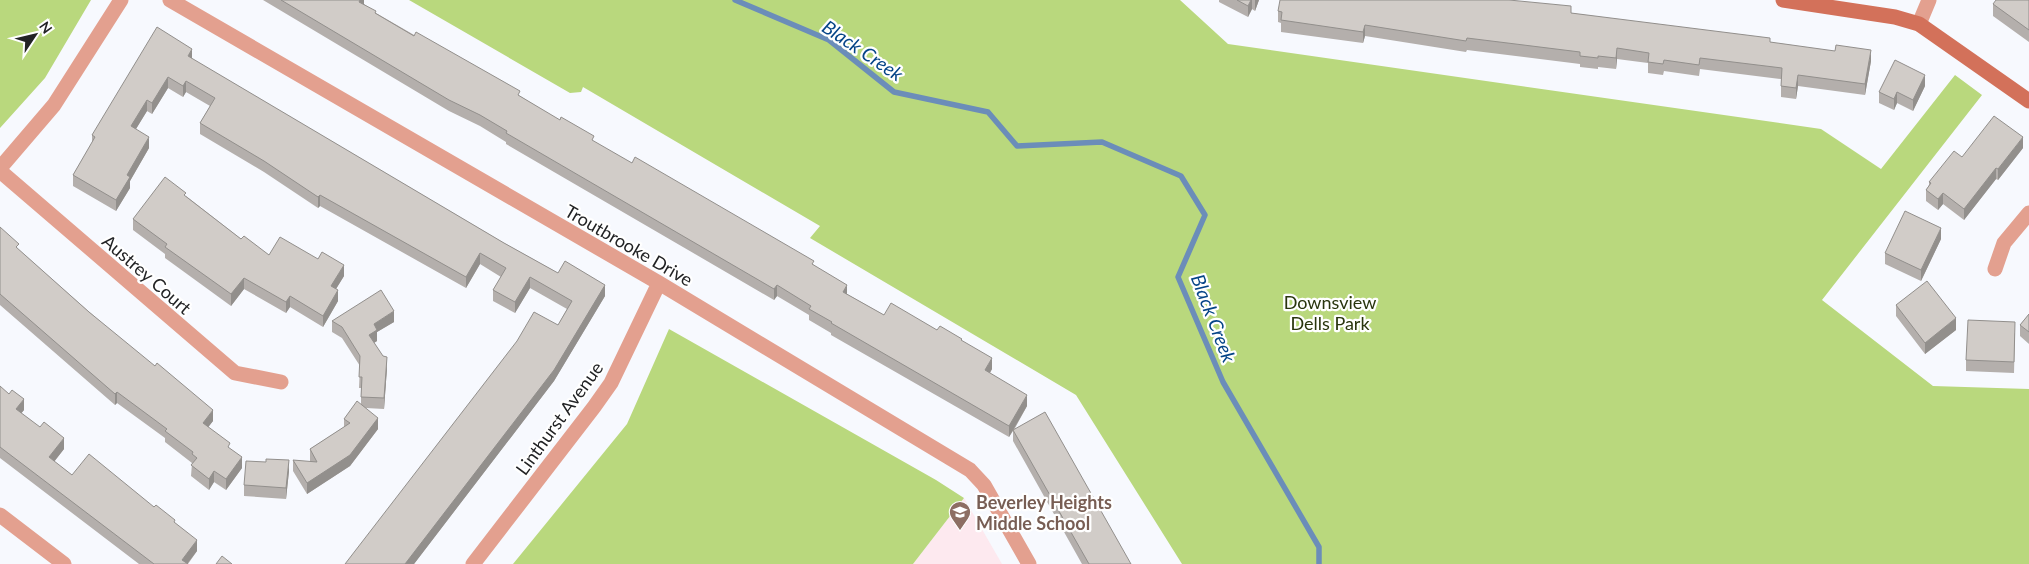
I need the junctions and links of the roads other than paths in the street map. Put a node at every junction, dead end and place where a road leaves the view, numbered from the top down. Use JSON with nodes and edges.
{"nodes":[{"id":1,"x":121,"y":0,"type":"edge"},
{"id":2,"x":170,"y":0,"type":"edge"},
{"id":3,"x":1783,"y":0,"type":"edge"},
{"id":4,"x":1929,"y":0,"type":"edge"},
{"id":5,"x":1919,"y":24,"type":"junction"},
{"id":6,"x":2029,"y":101,"type":"edge"},
{"id":7,"x":0,"y":170,"type":"edge"},
{"id":8,"x":2029,"y":213,"type":"edge"},
{"id":9,"x":1995,"y":269,"type":"dead end"},
{"id":10,"x":659,"y":284,"type":"junction"},
{"id":11,"x":281,"y":382,"type":"dead end"},
{"id":12,"x":0,"y":515,"type":"edge"},
{"id":13,"x":64,"y":564,"type":"edge"},
{"id":14,"x":473,"y":564,"type":"edge"},
{"id":15,"x":1029,"y":564,"type":"edge"}],
"edges":[{"from":1,"to":7,"type":"street"},
{"from":2,"to":10,"type":"street","name":"Troutbrooke Drive"},
{"from":3,"to":5,"type":"street"},
{"from":4,"to":5,"type":"street"},
{"from":5,"to":6,"type":"street"},
{"from":7,"to":11,"type":"street","name":"Austrey Court"},
{"from":8,"to":9,"type":"street"},
{"from":10,"to":14,"type":"street","name":"Linthurst Avenue"},
{"from":10,"to":15,"type":"street","name":"Troutbrooke Drive"},
{"from":12,"to":13,"type":"street"}]}
